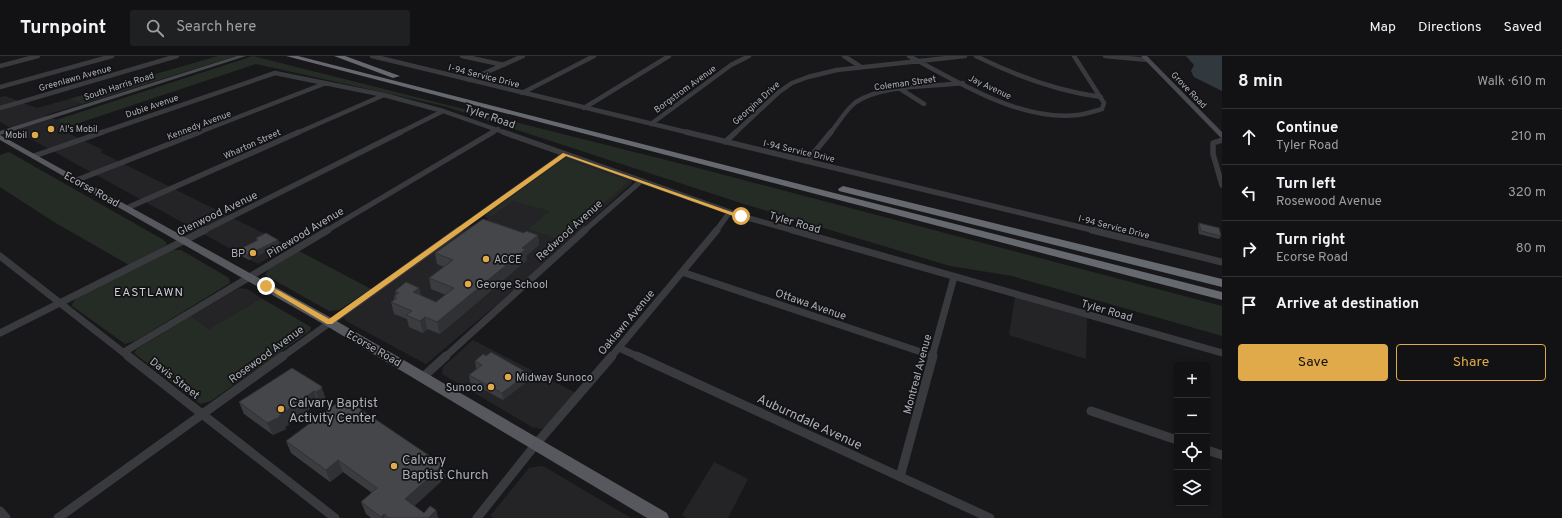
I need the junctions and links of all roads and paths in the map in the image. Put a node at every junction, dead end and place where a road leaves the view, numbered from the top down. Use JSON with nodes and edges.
{"nodes":[{"id":1,"x":38,"y":56,"type":"edge"},
{"id":2,"x":112,"y":56,"type":"edge"},
{"id":3,"x":177,"y":56,"type":"edge"},
{"id":4,"x":243,"y":56,"type":"edge"},
{"id":5,"x":290,"y":56,"type":"edge"},
{"id":6,"x":329,"y":56,"type":"edge"},
{"id":7,"x":338,"y":56,"type":"edge"},
{"id":8,"x":372,"y":56,"type":"edge"},
{"id":9,"x":462,"y":56,"type":"edge"},
{"id":10,"x":523,"y":56,"type":"edge"},
{"id":11,"x":594,"y":56,"type":"edge"},
{"id":12,"x":670,"y":56,"type":"edge"},
{"id":13,"x":749,"y":56,"type":"edge"},
{"id":14,"x":844,"y":56,"type":"edge"},
{"id":15,"x":910,"y":56,"type":"edge"},
{"id":16,"x":965,"y":56,"type":"edge"},
{"id":17,"x":976,"y":56,"type":"edge"},
{"id":18,"x":1074,"y":56,"type":"edge"},
{"id":19,"x":1105,"y":56,"type":"edge"},
{"id":20,"x":1146,"y":58,"type":"edge"},
{"id":21,"x":919,"y":61,"type":"junction"},
{"id":22,"x":354,"y":62,"type":"junction"},
{"id":23,"x":504,"y":65,"type":"junction"},
{"id":24,"x":0,"y":66,"type":"edge"},
{"id":25,"x":862,"y":67,"type":"junction"},
{"id":26,"x":275,"y":73,"type":"joint"},
{"id":27,"x":470,"y":80,"type":"junction"},
{"id":28,"x":326,"y":83,"type":"junction"},
{"id":29,"x":963,"y":83,"type":"junction"},
{"id":30,"x":0,"y":87,"type":"edge"},
{"id":31,"x":902,"y":90,"type":"junction"},
{"id":32,"x":522,"y":93,"type":"junction"},
{"id":33,"x":384,"y":95,"type":"junction"},
{"id":34,"x":1101,"y":97,"type":"junction"},
{"id":35,"x":924,"y":104,"type":"dead end"},
{"id":36,"x":0,"y":108,"type":"edge"},
{"id":37,"x":584,"y":108,"type":"junction"},
{"id":38,"x":443,"y":111,"type":"junction"},
{"id":39,"x":651,"y":124,"type":"junction"},
{"id":40,"x":498,"y":129,"type":"junction"},
{"id":41,"x":0,"y":133,"type":"edge"},
{"id":42,"x":1222,"y":136,"type":"edge"},
{"id":43,"x":0,"y":137,"type":"edge"},
{"id":44,"x":1222,"y":140,"type":"edge"},
{"id":45,"x":725,"y":142,"type":"junction"},
{"id":46,"x":565,"y":154,"type":"junction"},
{"id":47,"x":34,"y":156,"type":"junction"},
{"id":48,"x":807,"y":161,"type":"junction"},
{"id":49,"x":77,"y":180,"type":"junction"},
{"id":50,"x":641,"y":182,"type":"junction"},
{"id":51,"x":1222,"y":185,"type":"edge"},
{"id":52,"x":127,"y":208,"type":"junction"},
{"id":53,"x":729,"y":212,"type":"junction"},
{"id":54,"x":184,"y":241,"type":"junction"},
{"id":55,"x":0,"y":256,"type":"edge"},
{"id":56,"x":1222,"y":262,"type":"edge"},
{"id":57,"x":682,"y":272,"type":"junction"},
{"id":58,"x":249,"y":276,"type":"junction"},
{"id":59,"x":954,"y":277,"type":"junction"},
{"id":60,"x":1222,"y":283,"type":"edge"},
{"id":61,"x":1222,"y":296,"type":"edge"},
{"id":62,"x":59,"y":303,"type":"junction"},
{"id":63,"x":330,"y":322,"type":"junction"},
{"id":64,"x":0,"y":333,"type":"edge"},
{"id":65,"x":620,"y":348,"type":"junction"},
{"id":66,"x":124,"y":352,"type":"junction"},
{"id":67,"x":1222,"y":353,"type":"edge"},
{"id":68,"x":933,"y":356,"type":"junction"},
{"id":69,"x":423,"y":377,"type":"junction"},
{"id":70,"x":1091,"y":411,"type":"dead end"},
{"id":71,"x":202,"y":414,"type":"junction"},
{"id":72,"x":1174,"y":439,"type":"edge"},
{"id":73,"x":536,"y":444,"type":"junction"},
{"id":74,"x":1210,"y":451,"type":"edge"},
{"id":75,"x":1222,"y":455,"type":"edge"},
{"id":76,"x":900,"y":477,"type":"junction"},
{"id":77,"x":0,"y":511,"type":"edge"},
{"id":78,"x":6,"y":518,"type":"edge"},
{"id":79,"x":58,"y":518,"type":"edge"},
{"id":80,"x":336,"y":518,"type":"edge"},
{"id":81,"x":477,"y":518,"type":"edge"},
{"id":82,"x":661,"y":518,"type":"edge"},
{"id":83,"x":990,"y":518,"type":"edge"}],
"edges":[{"from":1,"to":24,"type":"street"},
{"from":2,"to":30,"type":"street"},
{"from":3,"to":36,"type":"street","name":"Greenlawn Avenue"},
{"from":4,"to":41,"type":"main road","name":"South Harris Road"},
{"from":5,"to":61,"type":"highway"},
{"from":6,"to":22,"type":"highway"},
{"from":7,"to":22,"type":"highway"},
{"from":8,"to":27,"type":"street","name":"I-94 Service Drive"},
{"from":9,"to":23,"type":"street"},
{"from":10,"to":23,"type":"street"},
{"from":11,"to":32,"type":"street"},
{"from":12,"to":37,"type":"street"},
{"from":13,"to":39,"type":"street","name":"Borgstrom Avenue"},
{"from":14,"to":25,"type":"street"},
{"from":15,"to":21,"type":"street","name":"Jay Avenue"},
{"from":16,"to":21,"type":"street","name":"Georgina Drive"},
{"from":17,"to":34,"type":"street"},
{"from":18,"to":34,"type":"street"},
{"from":19,"to":20,"type":"street"},
{"from":20,"to":42,"type":"main road","name":"Grove Road"},
{"from":21,"to":25,"type":"street","name":"Georgina Drive"},
{"from":21,"to":29,"type":"street","name":"Jay Avenue"},
{"from":22,"to":60,"type":"highway"},
{"from":23,"to":27,"type":"street"},
{"from":25,"to":45,"type":"street","name":"Georgina Drive"},
{"from":26,"to":28,"type":"street","name":"Tyler Road"},
{"from":26,"to":47,"type":"street","name":"Dubie Avenue"},
{"from":27,"to":32,"type":"street","name":"I-94 Service Drive"},
{"from":28,"to":33,"type":"street","name":"Tyler Road"},
{"from":28,"to":49,"type":"street","name":"Kennedy Avenue"},
{"from":29,"to":31,"type":"street","name":"Coleman Street"},
{"from":29,"to":34,"type":"street","name":"Jay Avenue"},
{"from":31,"to":35,"type":"street"},
{"from":31,"to":48,"type":"street","name":"Coleman Street"},
{"from":32,"to":37,"type":"street","name":"I-94 Service Drive"},
{"from":33,"to":38,"type":"street","name":"Tyler Road"},
{"from":33,"to":52,"type":"street","name":"Wharton Street"},
{"from":37,"to":39,"type":"street","name":"I-94 Service Drive"},
{"from":38,"to":40,"type":"street","name":"Tyler Road"},
{"from":38,"to":54,"type":"street","name":"Glenwood Avenue"},
{"from":39,"to":45,"type":"street","name":"I-94 Service Drive"},
{"from":40,"to":46,"type":"street","name":"Tyler Road"},
{"from":40,"to":58,"type":"street","name":"Pinewood Avenue"},
{"from":43,"to":47,"type":"main road","name":"Ecorse Road"},
{"from":44,"to":51,"type":"street"},
{"from":45,"to":48,"type":"street","name":"I-94 Service Drive"},
{"from":46,"to":50,"type":"street","name":"Tyler Road"},
{"from":46,"to":63,"type":"street","name":"Rosewood Avenue"},
{"from":47,"to":49,"type":"main road","name":"Ecorse Road"},
{"from":48,"to":56,"type":"street","name":"I-94 Service Drive"},
{"from":49,"to":52,"type":"main road","name":"Ecorse Road"},
{"from":50,"to":53,"type":"street","name":"Tyler Road"},
{"from":50,"to":69,"type":"street","name":"Redwood Avenue"},
{"from":52,"to":54,"type":"main road","name":"Ecorse Road"},
{"from":53,"to":57,"type":"street","name":"Oaklawn Avenue"},
{"from":53,"to":59,"type":"street","name":"Tyler Road"},
{"from":54,"to":58,"type":"main road","name":"Ecorse Road"},
{"from":54,"to":62,"type":"street","name":"Glenwood Avenue"},
{"from":55,"to":62,"type":"street","name":"Davis Street"},
{"from":57,"to":65,"type":"street","name":"Oaklawn Avenue"},
{"from":57,"to":68,"type":"street","name":"Ottawa Avenue"},
{"from":58,"to":63,"type":"main road","name":"Ecorse Road"},
{"from":58,"to":66,"type":"street","name":"Pinewood Avenue"},
{"from":59,"to":67,"type":"street","name":"Tyler Road"},
{"from":59,"to":68,"type":"street","name":"Montreal Avenue"},
{"from":62,"to":64,"type":"street","name":"Glenwood Avenue"},
{"from":62,"to":66,"type":"street","name":"Davis Street"},
{"from":63,"to":69,"type":"main road","name":"Ecorse Road"},
{"from":63,"to":71,"type":"street","name":"Rosewood Avenue"},
{"from":65,"to":73,"type":"street","name":"Oaklawn Avenue"},
{"from":65,"to":76,"type":"street","name":"Auburndale Avenue"},
{"from":66,"to":71,"type":"street","name":"Davis Street"},
{"from":68,"to":76,"type":"street","name":"Montreal Avenue"},
{"from":69,"to":73,"type":"main road","name":"Ecorse Road"},
{"from":70,"to":72,"type":"street"},
{"from":71,"to":79,"type":"street","name":"Rosewood Avenue"},
{"from":71,"to":80,"type":"street","name":"Davis Street"},
{"from":73,"to":81,"type":"street","name":"Oaklawn Avenue"},
{"from":73,"to":82,"type":"main road","name":"Ecorse Road"},
{"from":74,"to":75,"type":"street"},
{"from":76,"to":83,"type":"street","name":"Auburndale Avenue"},
{"from":77,"to":78,"type":"street"}]}
